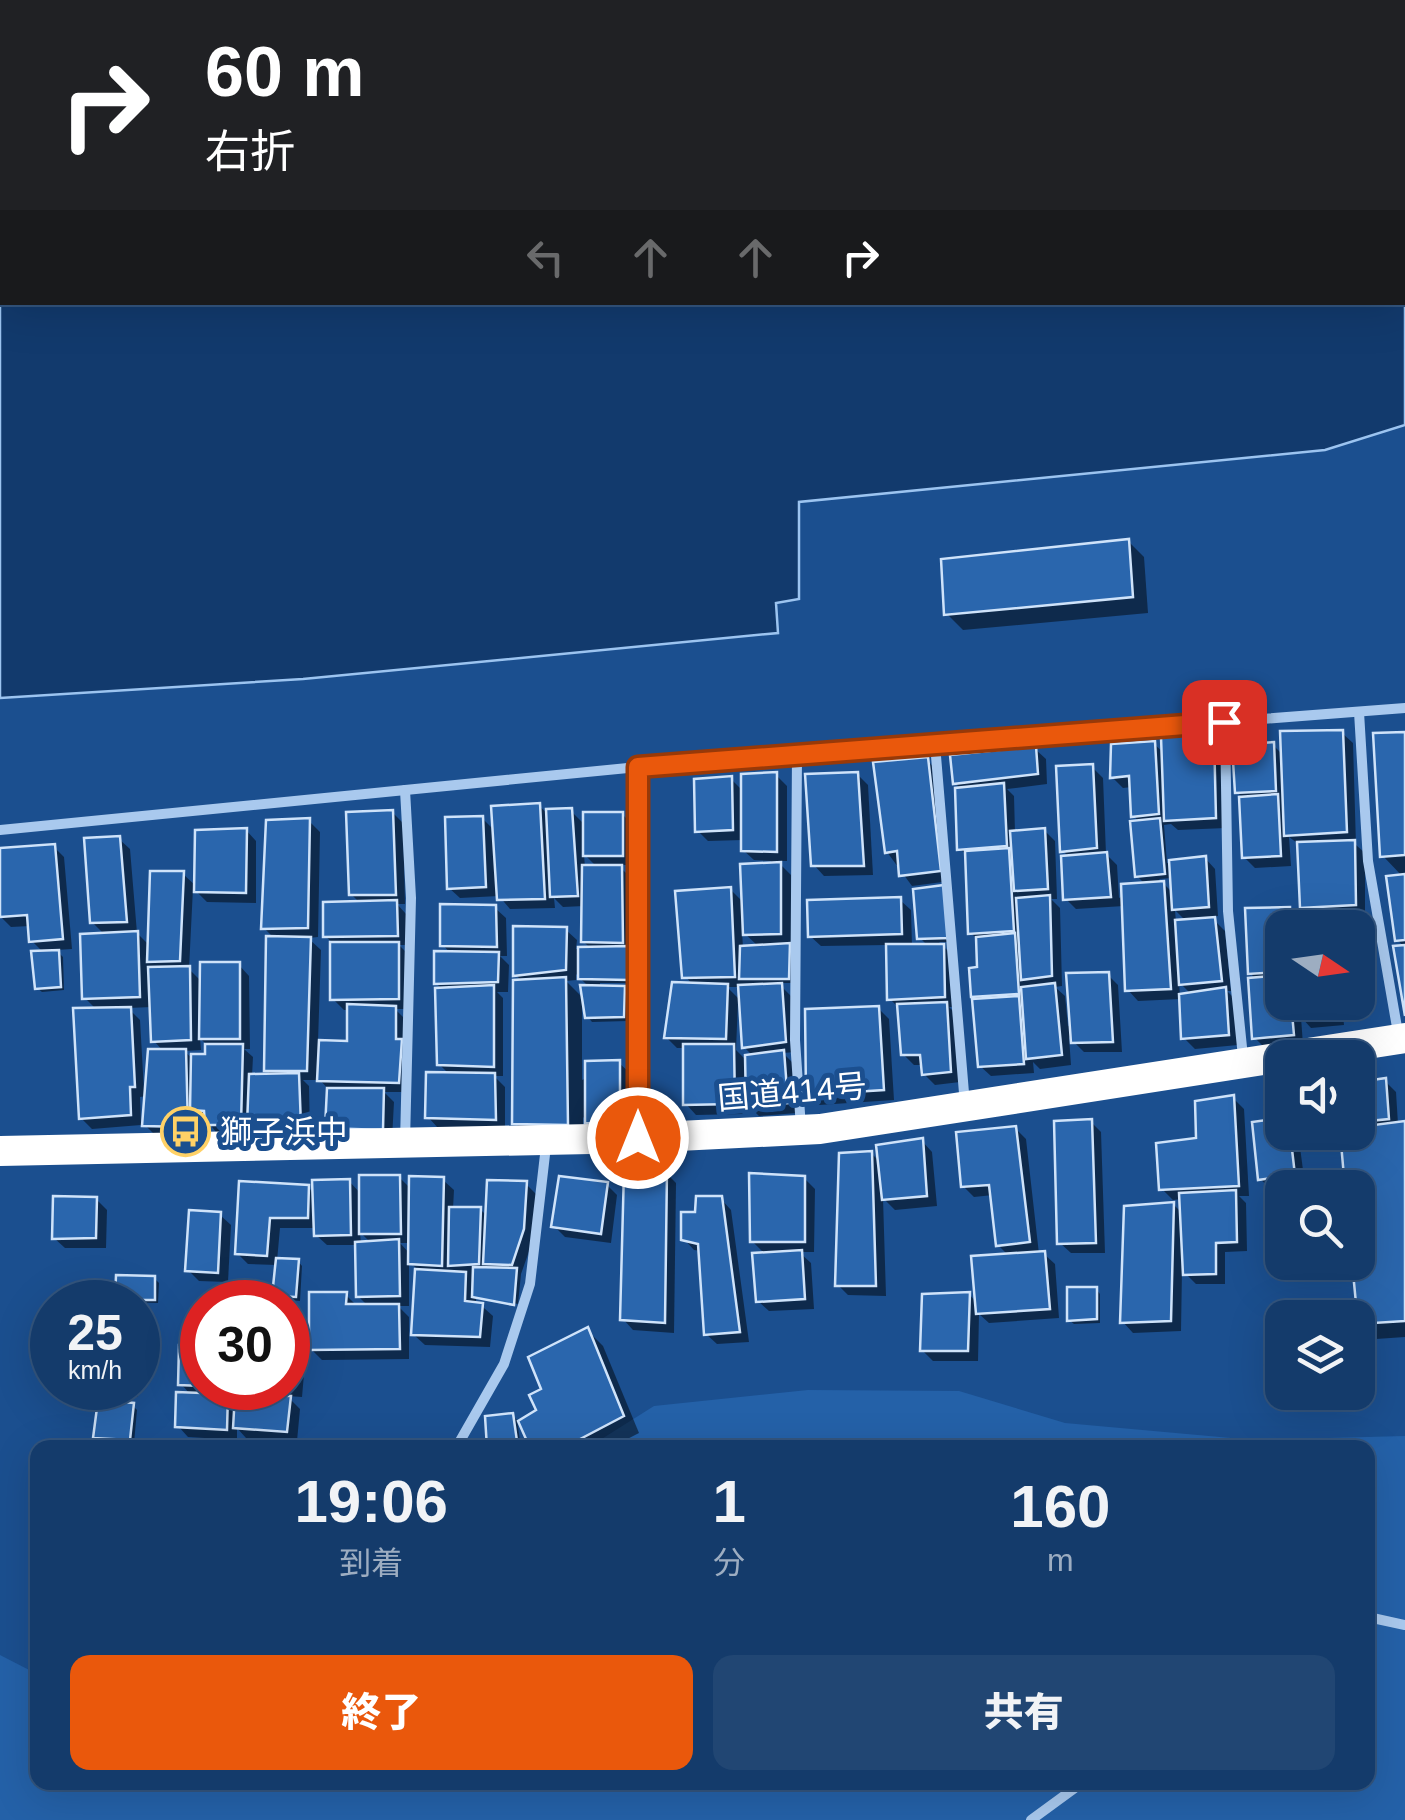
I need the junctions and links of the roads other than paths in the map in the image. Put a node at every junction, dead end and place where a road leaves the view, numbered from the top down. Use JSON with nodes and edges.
{"nodes":[{"id":1,"x":1405,"y":708,"type":"edge"},
{"id":2,"x":1359,"y":712,"type":"junction"},
{"id":3,"x":1224,"y":722,"type":"junction"},
{"id":4,"x":936,"y":744,"type":"junction"},
{"id":5,"x":797,"y":754,"type":"junction"},
{"id":6,"x":638,"y":767,"type":"junction"},
{"id":7,"x":404,"y":790,"type":"junction"},
{"id":8,"x":0,"y":830,"type":"edge"},
{"id":9,"x":1402,"y":1039,"type":"edge"},
{"id":10,"x":1244,"y":1063,"type":"junction"},
{"id":11,"x":965,"y":1106,"type":"junction"},
{"id":12,"x":801,"y":1129,"type":"junction"},
{"id":13,"x":638,"y":1138,"type":"junction"},
{"id":14,"x":547,"y":1140,"type":"junction"},
{"id":15,"x":406,"y":1143,"type":"junction"},
{"id":16,"x":0,"y":1151,"type":"edge"},
{"id":17,"x":461,"y":1440,"type":"edge"},
{"id":18,"x":1375,"y":1619,"type":"edge"},
{"id":19,"x":1405,"y":1625,"type":"edge"},
{"id":20,"x":1072,"y":1790,"type":"edge"},
{"id":21,"x":1031,"y":1820,"type":"edge"}],
"edges":[{"from":1,"to":2,"type":"street"},
{"from":2,"to":3,"type":"street"},
{"from":2,"to":9,"type":"street"},
{"from":3,"to":4,"type":"street"},
{"from":3,"to":10,"type":"street"},
{"from":4,"to":5,"type":"street"},
{"from":4,"to":11,"type":"street"},
{"from":5,"to":6,"type":"street"},
{"from":5,"to":12,"type":"street"},
{"from":6,"to":7,"type":"street"},
{"from":6,"to":13,"type":"street"},
{"from":7,"to":8,"type":"street"},
{"from":7,"to":15,"type":"street"},
{"from":9,"to":10,"type":"highway","name":"国道414号"},
{"from":10,"to":11,"type":"highway","name":"国道414号"},
{"from":11,"to":12,"type":"highway","name":"国道414号"},
{"from":12,"to":13,"type":"highway","name":"国道414号"},
{"from":13,"to":14,"type":"highway","name":"国道414号"},
{"from":14,"to":15,"type":"highway","name":"国道414号"},
{"from":14,"to":17,"type":"street"},
{"from":15,"to":16,"type":"highway","name":"国道414号"},
{"from":18,"to":19,"type":"street"},
{"from":20,"to":21,"type":"street"}]}
